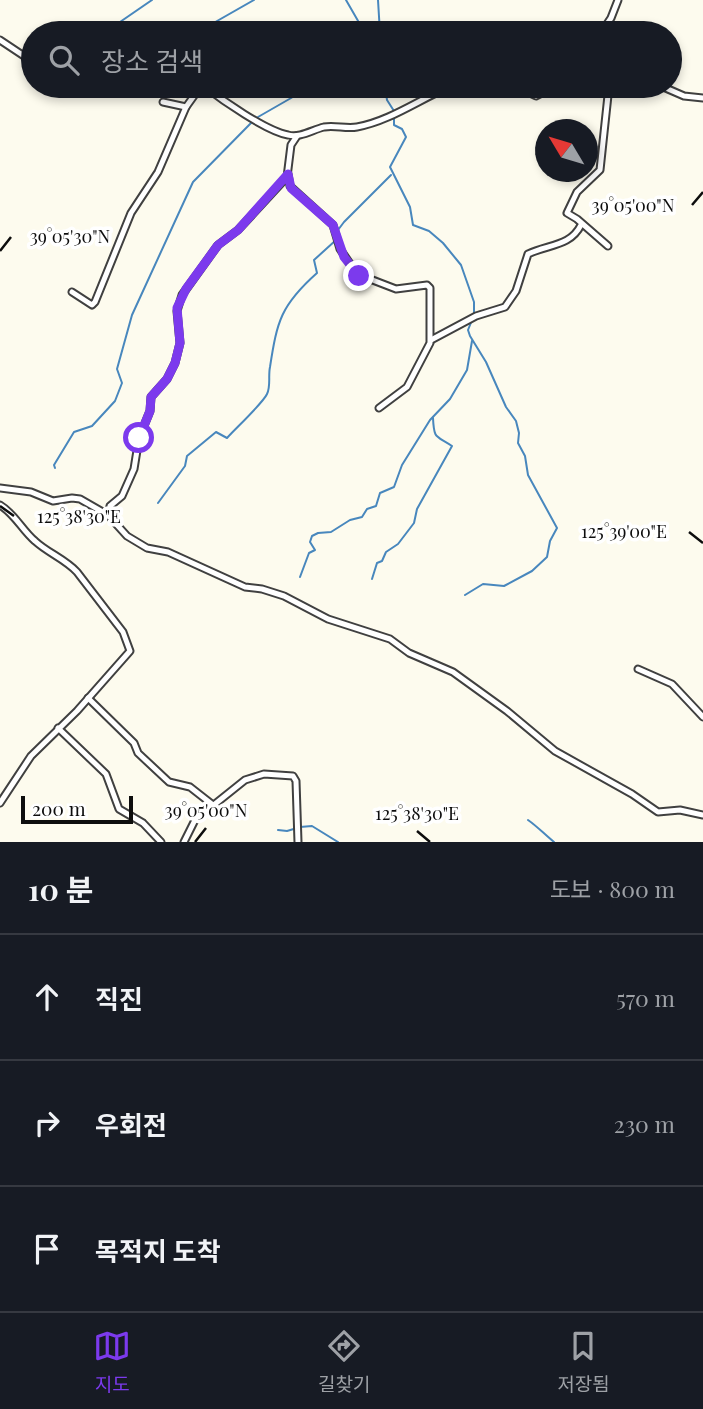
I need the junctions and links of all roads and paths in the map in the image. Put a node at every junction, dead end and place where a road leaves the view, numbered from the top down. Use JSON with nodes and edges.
{"nodes":[{"id":1,"x":618,"y":0,"type":"edge"},
{"id":2,"x":609,"y":21,"type":"edge"},
{"id":3,"x":0,"y":40,"type":"edge"},
{"id":4,"x":21,"y":54,"type":"edge"},
{"id":5,"x":682,"y":95,"type":"edge"},
{"id":6,"x":193,"y":98,"type":"edge"},
{"id":7,"x":219,"y":98,"type":"edge"},
{"id":8,"x":425,"y":98,"type":"edge"},
{"id":9,"x":608,"y":98,"type":"edge"},
{"id":10,"x":703,"y":98,"type":"edge"},
{"id":11,"x":163,"y":102,"type":"dead end"},
{"id":12,"x":186,"y":107,"type":"junction"},
{"id":13,"x":284,"y":134,"type":"junction"},
{"id":14,"x":297,"y":136,"type":"junction"},
{"id":15,"x":292,"y":145,"type":"junction"},
{"id":16,"x":288,"y":174,"type":"junction"},
{"id":17,"x":581,"y":225,"type":"junction"},
{"id":18,"x":608,"y":246,"type":"dead end"},
{"id":19,"x":72,"y":292,"type":"dead end"},
{"id":20,"x":431,"y":340,"type":"junction"},
{"id":21,"x":379,"y":408,"type":"dead end"},
{"id":22,"x":0,"y":488,"type":"edge"},
{"id":23,"x":0,"y":505,"type":"edge"},
{"id":24,"x":108,"y":515,"type":"junction"},
{"id":25,"x":638,"y":669,"type":"dead end"},
{"id":26,"x":88,"y":698,"type":"junction"},
{"id":27,"x":703,"y":717,"type":"edge"},
{"id":28,"x":58,"y":728,"type":"junction"},
{"id":29,"x":0,"y":803,"type":"edge"},
{"id":30,"x":213,"y":805,"type":"junction"},
{"id":31,"x":703,"y":815,"type":"edge"},
{"id":32,"x":161,"y":842,"type":"edge"},
{"id":33,"x":184,"y":842,"type":"edge"},
{"id":34,"x":299,"y":842,"type":"edge"}],
"edges":[{"from":1,"to":2,"type":"street"},
{"from":3,"to":4,"type":"street"},
{"from":5,"to":10,"type":"street"},
{"from":6,"to":12,"type":"street"},
{"from":7,"to":13,"type":"street"},
{"from":8,"to":14,"type":"street"},
{"from":9,"to":17,"type":"street"},
{"from":11,"to":12,"type":"street"},
{"from":12,"to":19,"type":"street"},
{"from":13,"to":14,"type":"street"},
{"from":13,"to":15,"type":"street"},
{"from":14,"to":15,"type":"street"},
{"from":15,"to":16,"type":"street"},
{"from":16,"to":20,"type":"street"},
{"from":16,"to":24,"type":"street"},
{"from":17,"to":18,"type":"street"},
{"from":17,"to":20,"type":"street"},
{"from":20,"to":21,"type":"street"},
{"from":22,"to":24,"type":"street"},
{"from":23,"to":26,"type":"street"},
{"from":24,"to":31,"type":"street"},
{"from":25,"to":27,"type":"street"},
{"from":26,"to":28,"type":"street"},
{"from":26,"to":30,"type":"street"},
{"from":28,"to":29,"type":"street"},
{"from":28,"to":32,"type":"street"},
{"from":30,"to":33,"type":"street"},
{"from":30,"to":34,"type":"street"}]}
